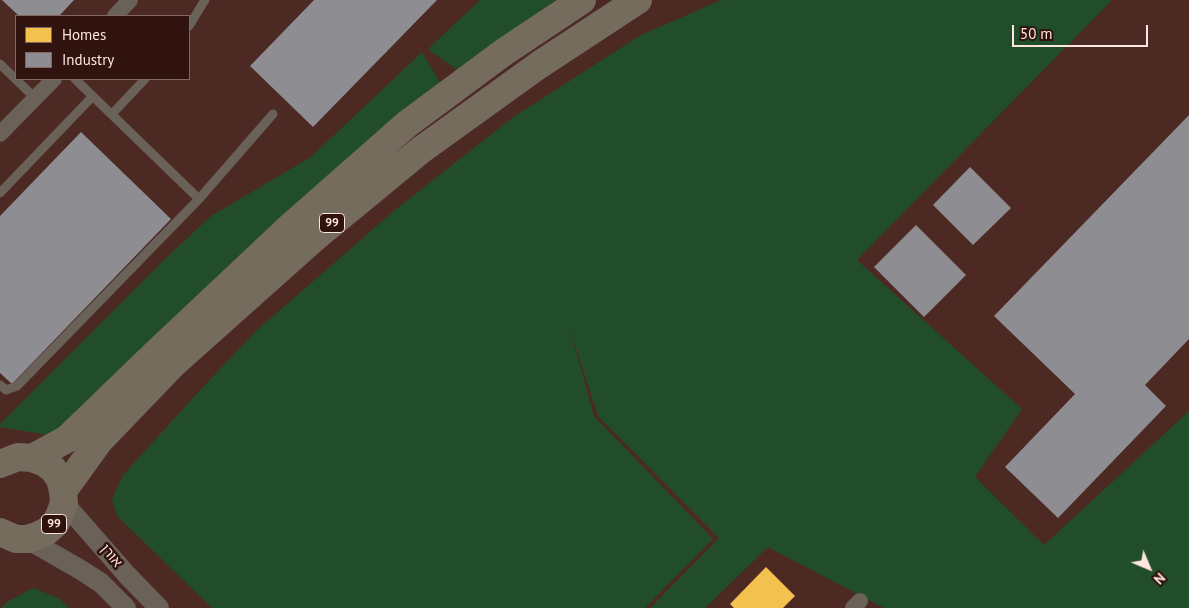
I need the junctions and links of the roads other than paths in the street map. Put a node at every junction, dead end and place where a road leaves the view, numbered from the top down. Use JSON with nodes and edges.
{"nodes":[{"id":1,"x":130,"y":0,"type":"edge"},
{"id":2,"x":205,"y":0,"type":"edge"},
{"id":3,"x":582,"y":0,"type":"edge"},
{"id":4,"x":638,"y":0,"type":"edge"},
{"id":5,"x":116,"y":15,"type":"edge"},
{"id":6,"x":190,"y":24,"type":"edge"},
{"id":7,"x":0,"y":64,"type":"edge"},
{"id":8,"x":15,"y":79,"type":"edge"},
{"id":9,"x":16,"y":80,"type":"edge"},
{"id":10,"x":53,"y":80,"type":"edge"},
{"id":11,"x":76,"y":80,"type":"edge"},
{"id":12,"x":144,"y":80,"type":"edge"},
{"id":13,"x":93,"y":96,"type":"junction"},
{"id":14,"x":35,"y":98,"type":"junction"},
{"id":15,"x":112,"y":114,"type":"junction"},
{"id":16,"x":273,"y":114,"type":"dead end"},
{"id":17,"x":0,"y":134,"type":"edge"},
{"id":18,"x":0,"y":193,"type":"edge"},
{"id":19,"x":199,"y":199,"type":"junction"},
{"id":20,"x":0,"y":385,"type":"edge"},
{"id":21,"x":12,"y":458,"type":"edge"},
{"id":22,"x":64,"y":497,"type":"junction"},
{"id":23,"x":11,"y":539,"type":"edge"},
{"id":24,"x":126,"y":608,"type":"edge"},
{"id":25,"x":159,"y":608,"type":"edge"}],
"edges":[{"from":1,"to":5,"type":"street"},
{"from":2,"to":6,"type":"lane"},
{"from":3,"to":21,"type":"highway","number":"99"},
{"from":4,"to":22,"type":"highway","number":"99"},
{"from":7,"to":8,"type":"lane"},
{"from":9,"to":14,"type":"lane"},
{"from":10,"to":14,"type":"street"},
{"from":11,"to":13,"type":"lane"},
{"from":12,"to":15,"type":"lane"},
{"from":13,"to":15,"type":"lane"},
{"from":13,"to":18,"type":"lane"},
{"from":14,"to":17,"type":"street"},
{"from":15,"to":19,"type":"lane"},
{"from":16,"to":19,"type":"lane"},
{"from":19,"to":20,"type":"lane"},
{"from":21,"to":22,"type":"highway","number":"99"},
{"from":22,"to":23,"type":"highway","number":"99"},
{"from":22,"to":25,"type":"street","name":"אורן"},
{"from":23,"to":24,"type":"street","name":"אורן"}]}
